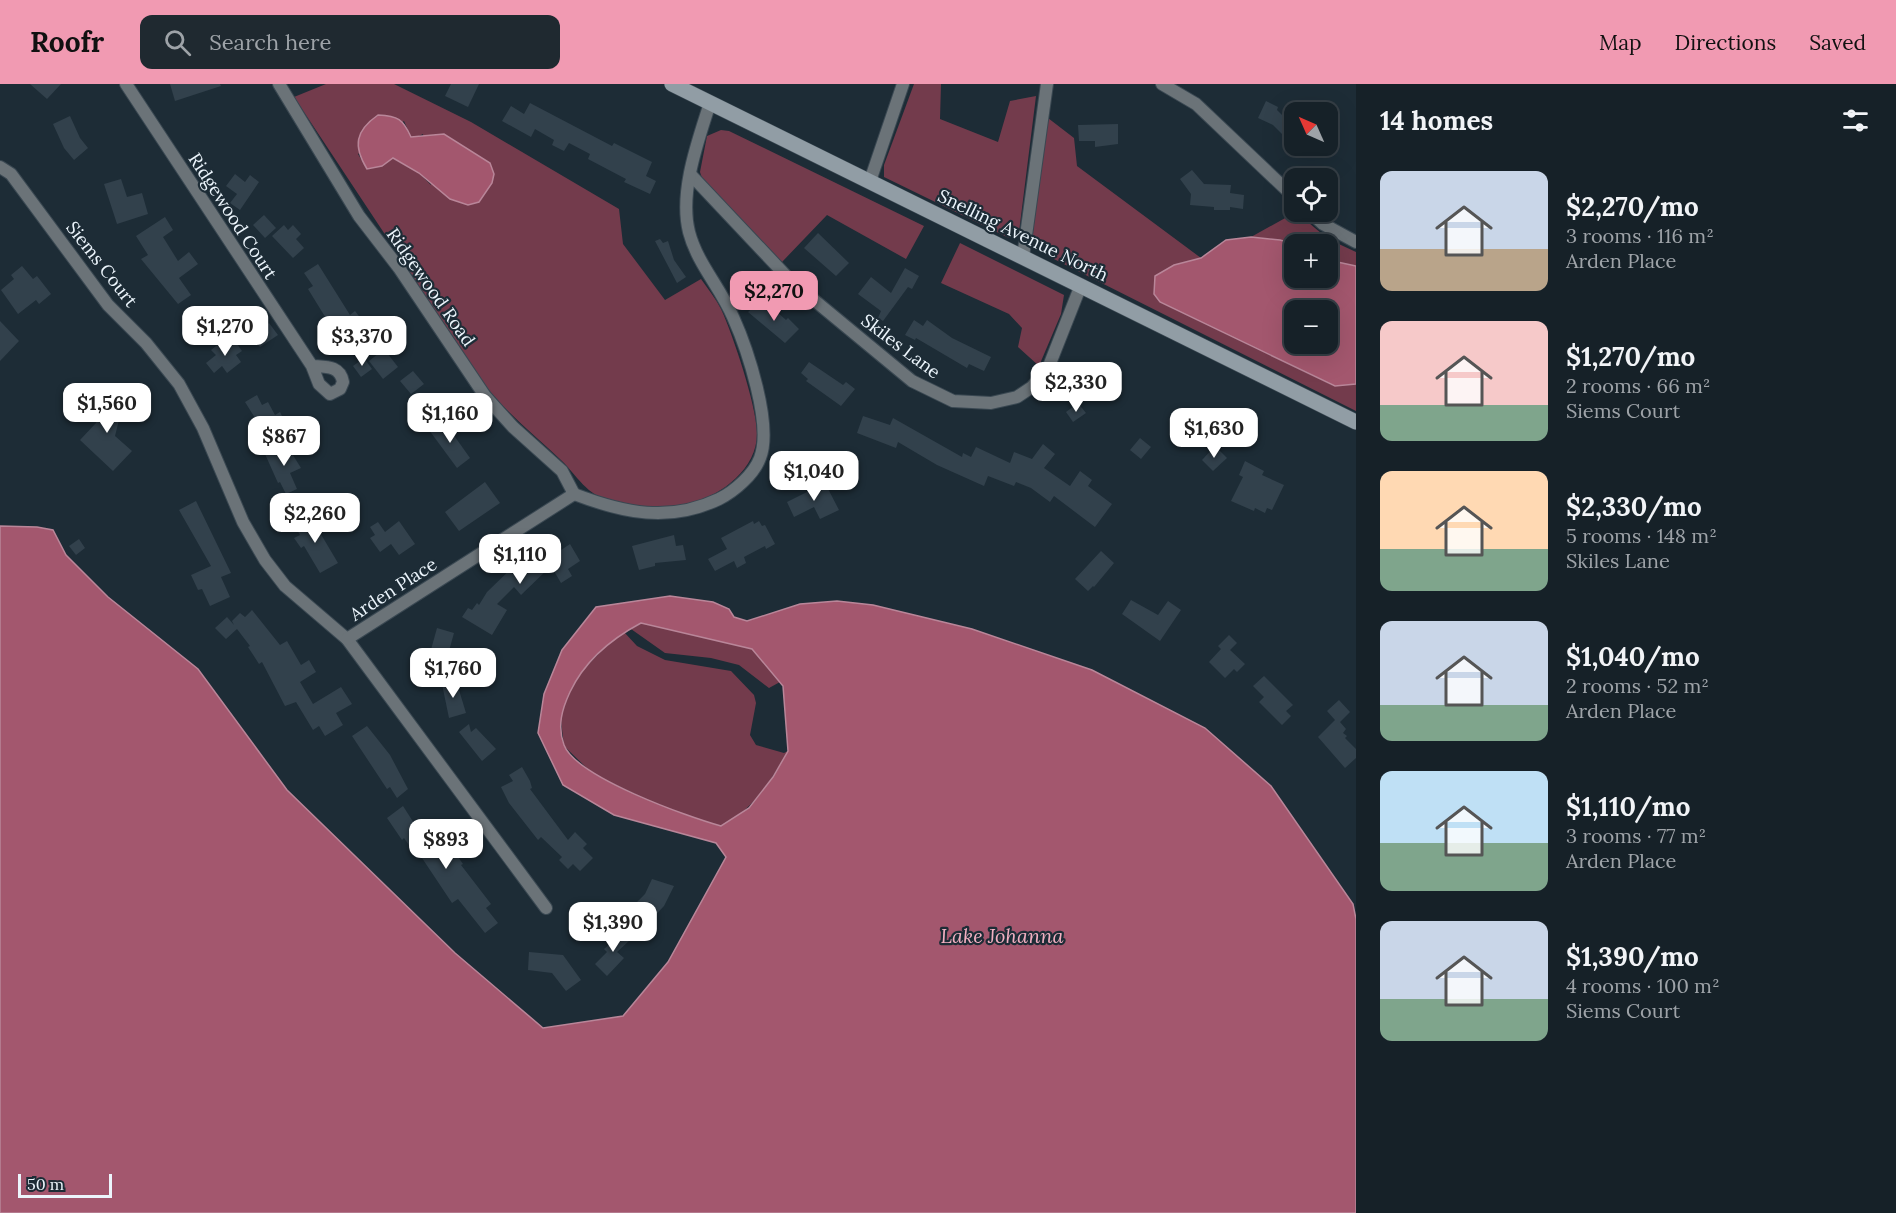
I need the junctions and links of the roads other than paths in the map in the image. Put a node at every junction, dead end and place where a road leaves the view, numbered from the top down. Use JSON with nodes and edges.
{"nodes":[{"id":1,"x":126,"y":84,"type":"edge"},
{"id":2,"x":279,"y":84,"type":"edge"},
{"id":3,"x":672,"y":84,"type":"edge"},
{"id":4,"x":903,"y":84,"type":"edge"},
{"id":5,"x":1047,"y":84,"type":"edge"},
{"id":6,"x":1162,"y":84,"type":"edge"},
{"id":7,"x":710,"y":103,"type":"junction"},
{"id":8,"x":0,"y":167,"type":"edge"},
{"id":9,"x":691,"y":175,"type":"junction"},
{"id":10,"x":870,"y":180,"type":"junction"},
{"id":11,"x":1284,"y":188,"type":"edge"},
{"id":12,"x":1321,"y":222,"type":"edge"},
{"id":13,"x":1356,"y":242,"type":"edge"},
{"id":14,"x":1023,"y":257,"type":"junction"},
{"id":15,"x":1081,"y":285,"type":"junction"},
{"id":16,"x":312,"y":366,"type":"dead end"},
{"id":17,"x":1356,"y":422,"type":"edge"},
{"id":18,"x":574,"y":494,"type":"junction"},
{"id":19,"x":347,"y":639,"type":"junction"},
{"id":20,"x":546,"y":908,"type":"dead end"}],
"edges":[{"from":1,"to":16,"type":"street","name":"Ridgewood Court"},
{"from":2,"to":18,"type":"street","name":"Ridgewood Road"},
{"from":3,"to":7,"type":"street","name":"Snelling Avenue North"},
{"from":4,"to":10,"type":"street"},
{"from":5,"to":14,"type":"street"},
{"from":6,"to":11,"type":"street"},
{"from":7,"to":9,"type":"street"},
{"from":7,"to":10,"type":"street","name":"Snelling Avenue North"},
{"from":8,"to":19,"type":"street","name":"Siems Court"},
{"from":9,"to":15,"type":"street","name":"Skiles Lane"},
{"from":9,"to":18,"type":"street"},
{"from":10,"to":14,"type":"street","name":"Snelling Avenue North"},
{"from":12,"to":13,"type":"street"},
{"from":14,"to":15,"type":"street","name":"Snelling Avenue North"},
{"from":15,"to":17,"type":"street","name":"Snelling Avenue North"},
{"from":18,"to":19,"type":"street","name":"Arden Place"},
{"from":19,"to":20,"type":"street","name":"Siems Court"}]}
